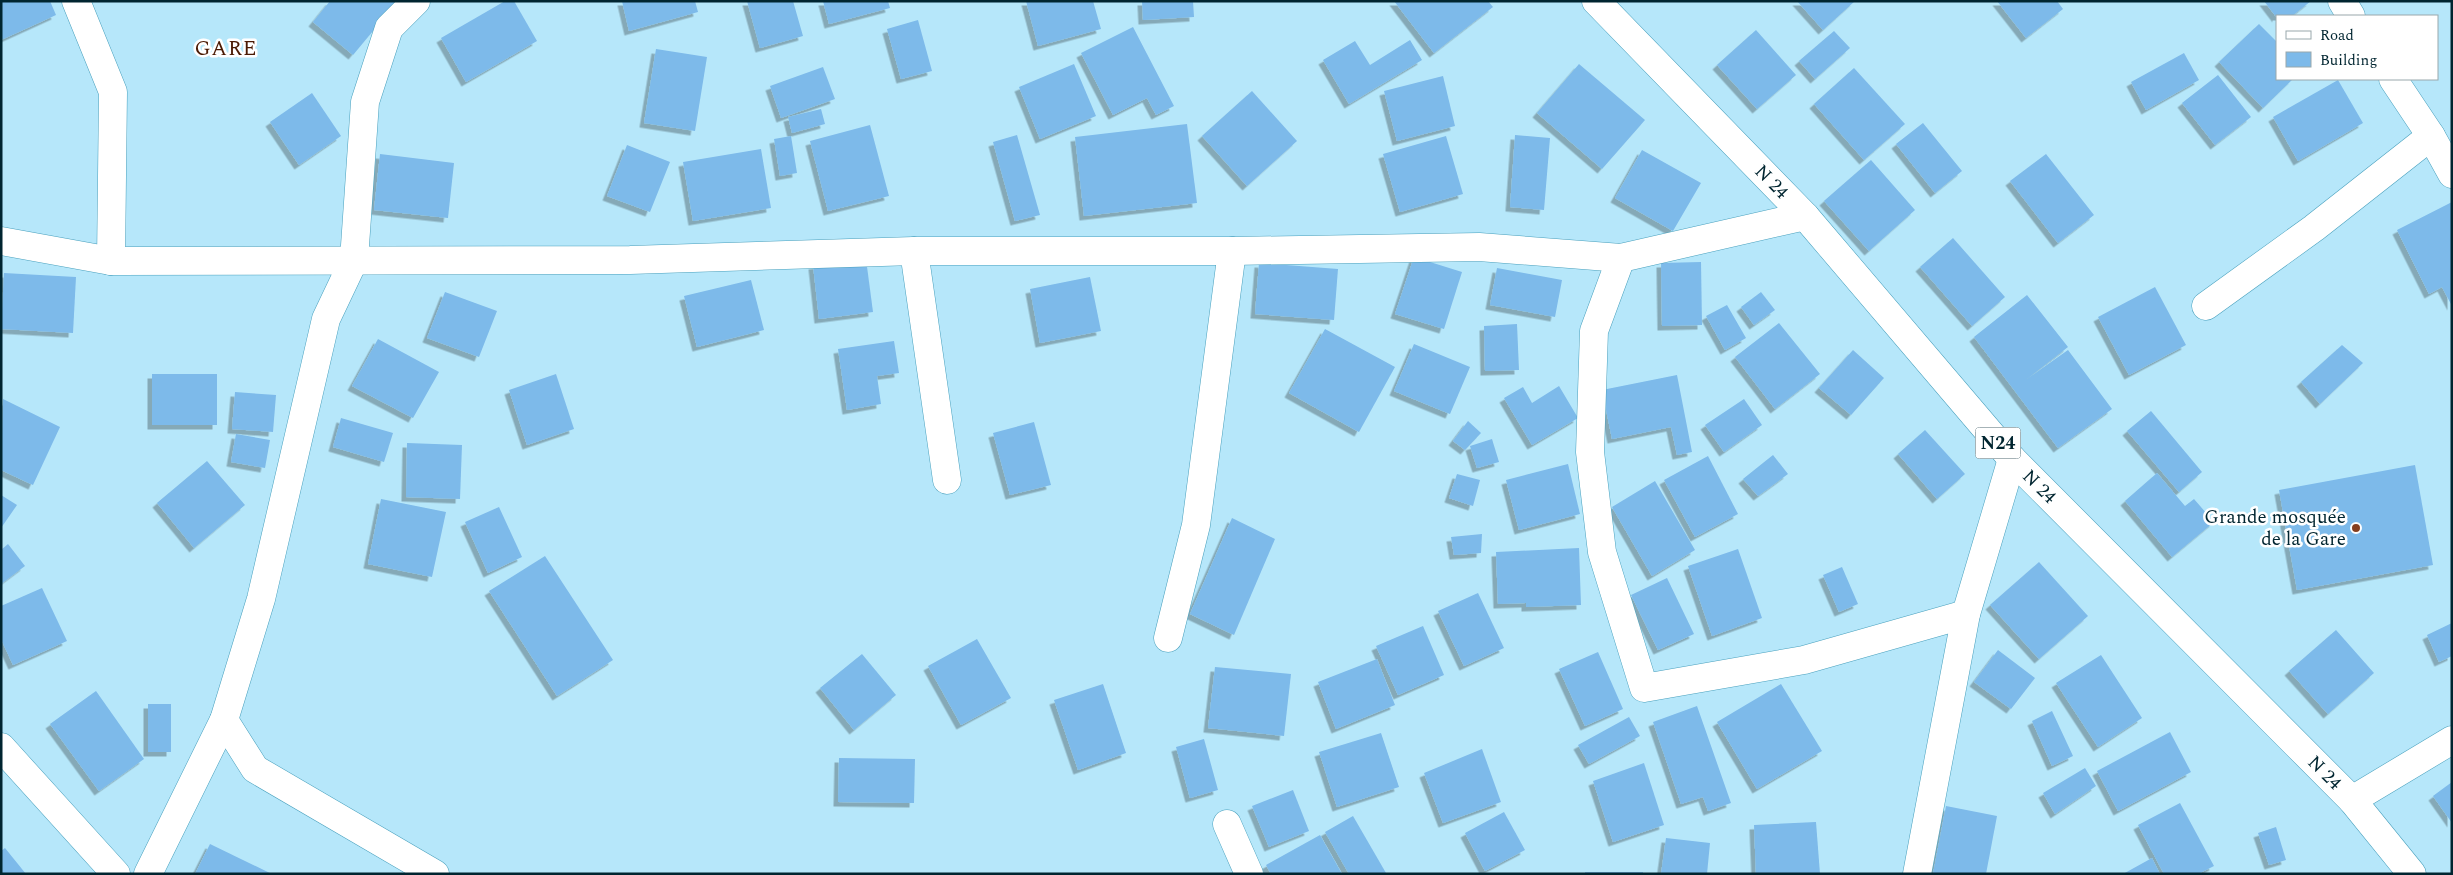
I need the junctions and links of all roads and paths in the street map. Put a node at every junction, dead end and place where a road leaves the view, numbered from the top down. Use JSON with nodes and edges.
{"nodes":[{"id":1,"x":76,"y":1,"type":"edge"},
{"id":2,"x":416,"y":1,"type":"edge"},
{"id":3,"x":2342,"y":1,"type":"edge"},
{"id":4,"x":1605,"y":4,"type":"edge"},
{"id":5,"x":2351,"y":15,"type":"edge"},
{"id":6,"x":2394,"y":80,"type":"edge"},
{"id":7,"x":2431,"y":136,"type":"junction"},
{"id":8,"x":2452,"y":174,"type":"edge"},
{"id":9,"x":1805,"y":216,"type":"junction"},
{"id":10,"x":1,"y":240,"type":"edge"},
{"id":11,"x":914,"y":251,"type":"junction"},
{"id":12,"x":1232,"y":251,"type":"junction"},
{"id":13,"x":1621,"y":258,"type":"junction"},
{"id":14,"x":354,"y":260,"type":"junction"},
{"id":15,"x":111,"y":261,"type":"junction"},
{"id":16,"x":2206,"y":306,"type":"dead end"},
{"id":17,"x":2012,"y":459,"type":"junction"},
{"id":18,"x":947,"y":480,"type":"dead end"},
{"id":19,"x":1966,"y":614,"type":"junction"},
{"id":20,"x":1168,"y":638,"type":"dead end"},
{"id":21,"x":224,"y":720,"type":"junction"},
{"id":22,"x":2452,"y":740,"type":"edge"},
{"id":23,"x":5,"y":760,"type":"edge"},
{"id":24,"x":2352,"y":800,"type":"junction"},
{"id":25,"x":1227,"y":824,"type":"dead end"},
{"id":26,"x":116,"y":874,"type":"edge"},
{"id":27,"x":148,"y":874,"type":"edge"},
{"id":28,"x":435,"y":874,"type":"edge"},
{"id":29,"x":1249,"y":874,"type":"edge"},
{"id":30,"x":1917,"y":874,"type":"edge"},
{"id":31,"x":2412,"y":874,"type":"edge"}],
"edges":[{"from":1,"to":15,"type":"street"},
{"from":2,"to":14,"type":"street"},
{"from":3,"to":5,"type":"street"},
{"from":4,"to":9,"type":"street","name":"N 24","number":"N24"},
{"from":6,"to":7,"type":"street"},
{"from":7,"to":8,"type":"street"},
{"from":7,"to":16,"type":"street"},
{"from":9,"to":13,"type":"street"},
{"from":9,"to":17,"type":"street","name":"N 24","number":"N24"},
{"from":10,"to":15,"type":"street"},
{"from":11,"to":12,"type":"street"},
{"from":11,"to":14,"type":"street"},
{"from":11,"to":18,"type":"street"},
{"from":12,"to":13,"type":"street"},
{"from":12,"to":20,"type":"street"},
{"from":13,"to":19,"type":"street"},
{"from":14,"to":15,"type":"street"},
{"from":14,"to":21,"type":"street"},
{"from":17,"to":19,"type":"street"},
{"from":17,"to":24,"type":"street","name":"N 24","number":"N24"},
{"from":19,"to":30,"type":"street"},
{"from":21,"to":27,"type":"street"},
{"from":21,"to":28,"type":"street"},
{"from":22,"to":24,"type":"street"},
{"from":23,"to":26,"type":"street"},
{"from":24,"to":31,"type":"street","name":"N 24","number":"N24"},
{"from":25,"to":29,"type":"street"}]}
